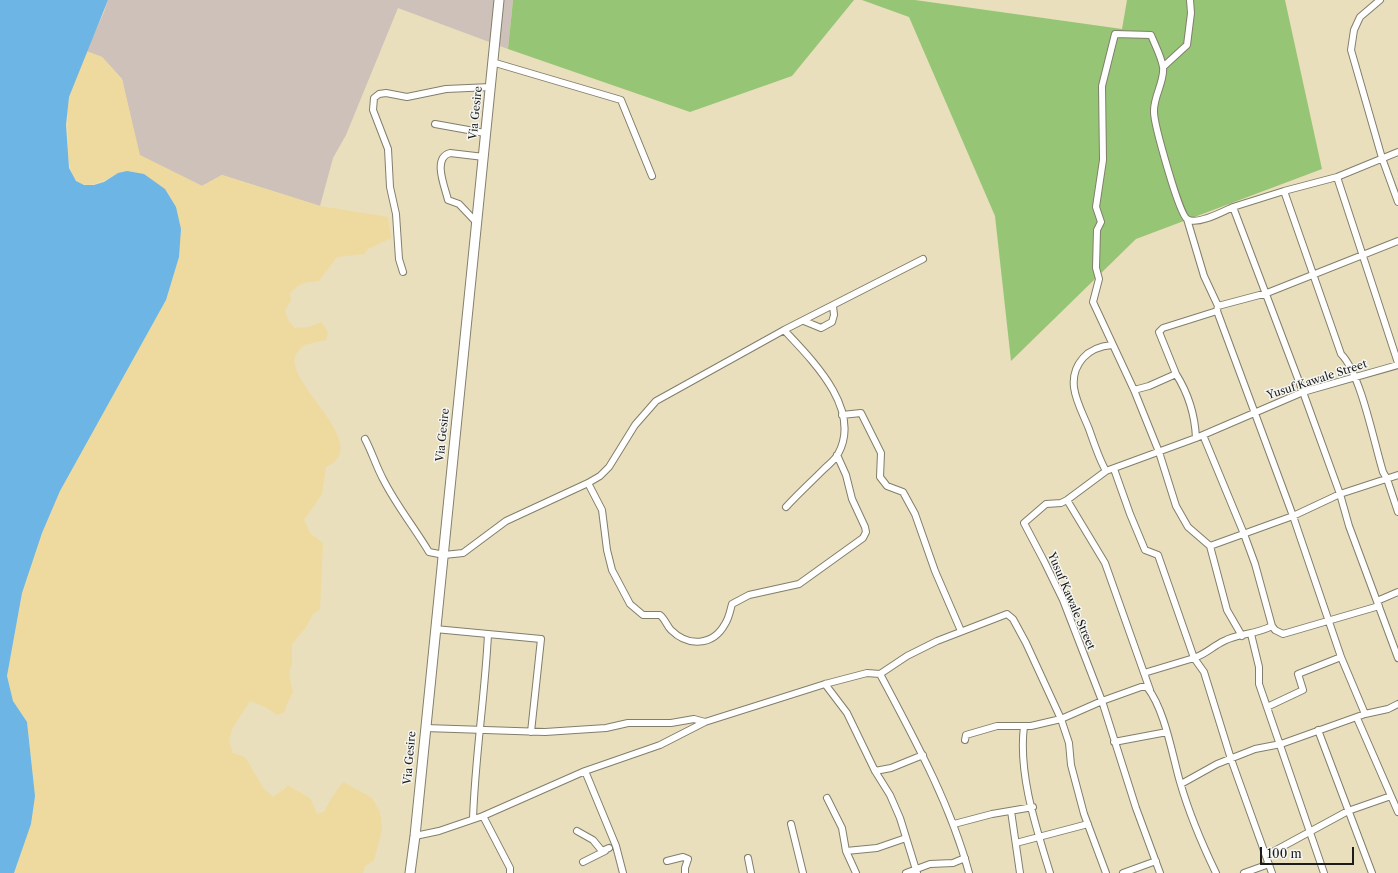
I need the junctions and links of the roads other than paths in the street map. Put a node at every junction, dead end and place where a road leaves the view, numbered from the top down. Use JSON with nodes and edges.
{"nodes":[{"id":1,"x":499,"y":0,"type":"edge"},
{"id":2,"x":1190,"y":0,"type":"edge"},
{"id":3,"x":1380,"y":0,"type":"edge"},
{"id":4,"x":492,"y":62,"type":"junction"},
{"id":5,"x":1163,"y":67,"type":"junction"},
{"id":6,"x":491,"y":87,"type":"junction"},
{"id":7,"x":435,"y":124,"type":"dead end"},
{"id":8,"x":485,"y":133,"type":"junction"},
{"id":9,"x":1398,"y":152,"type":"edge"},
{"id":10,"x":484,"y":158,"type":"junction"},
{"id":11,"x":1382,"y":158,"type":"junction"},
{"id":12,"x":652,"y":176,"type":"dead end"},
{"id":13,"x":1337,"y":177,"type":"junction"},
{"id":14,"x":1284,"y":191,"type":"junction"},
{"id":15,"x":1398,"y":202,"type":"edge"},
{"id":16,"x":1233,"y":207,"type":"junction"},
{"id":17,"x":1187,"y":219,"type":"junction"},
{"id":18,"x":477,"y":223,"type":"junction"},
{"id":19,"x":1398,"y":241,"type":"edge"},
{"id":20,"x":1363,"y":255,"type":"junction"},
{"id":21,"x":923,"y":259,"type":"dead end"},
{"id":22,"x":404,"y":272,"type":"dead end"},
{"id":23,"x":1314,"y":274,"type":"junction"},
{"id":24,"x":1267,"y":293,"type":"junction"},
{"id":25,"x":833,"y":306,"type":"junction"},
{"id":26,"x":1217,"y":309,"type":"junction"},
{"id":27,"x":804,"y":321,"type":"junction"},
{"id":28,"x":784,"y":330,"type":"junction"},
{"id":29,"x":1112,"y":345,"type":"junction"},
{"id":30,"x":1398,"y":364,"type":"edge"},
{"id":31,"x":1176,"y":374,"type":"junction"},
{"id":32,"x":1356,"y":377,"type":"junction"},
{"id":33,"x":1134,"y":390,"type":"junction"},
{"id":34,"x":1304,"y":392,"type":"junction"},
{"id":35,"x":1255,"y":411,"type":"junction"},
{"id":36,"x":842,"y":415,"type":"junction"},
{"id":37,"x":1203,"y":435,"type":"junction"},
{"id":38,"x":1196,"y":438,"type":"junction"},
{"id":39,"x":365,"y":439,"type":"dead end"},
{"id":40,"x":1158,"y":452,"type":"junction"},
{"id":41,"x":837,"y":456,"type":"junction"},
{"id":42,"x":1114,"y":469,"type":"junction"},
{"id":43,"x":1106,"y":471,"type":"junction"},
{"id":44,"x":1398,"y":475,"type":"edge"},
{"id":45,"x":1387,"y":479,"type":"junction"},
{"id":46,"x":588,"y":483,"type":"junction"},
{"id":47,"x":1340,"y":494,"type":"junction"},
{"id":48,"x":1068,"y":500,"type":"junction"},
{"id":49,"x":786,"y":507,"type":"dead end"},
{"id":50,"x":1398,"y":512,"type":"edge"},
{"id":51,"x":1293,"y":516,"type":"junction"},
{"id":52,"x":1244,"y":534,"type":"junction"},
{"id":53,"x":1210,"y":546,"type":"junction"},
{"id":54,"x":444,"y":555,"type":"junction"},
{"id":55,"x":1398,"y":592,"type":"edge"},
{"id":56,"x":1378,"y":604,"type":"junction"},
{"id":57,"x":1328,"y":622,"type":"junction"},
{"id":58,"x":1272,"y":626,"type":"junction"},
{"id":59,"x":435,"y":629,"type":"junction"},
{"id":60,"x":961,"y":631,"type":"junction"},
{"id":61,"x":488,"y":634,"type":"junction"},
{"id":62,"x":1251,"y":634,"type":"junction"},
{"id":63,"x":1242,"y":636,"type":"junction"},
{"id":64,"x":1341,"y":657,"type":"junction"},
{"id":65,"x":1194,"y":658,"type":"junction"},
{"id":66,"x":1398,"y":658,"type":"edge"},
{"id":67,"x":1144,"y":673,"type":"junction"},
{"id":68,"x":880,"y":674,"type":"junction"},
{"id":69,"x":825,"y":684,"type":"junction"},
{"id":70,"x":1151,"y":693,"type":"junction"},
{"id":71,"x":1102,"y":701,"type":"junction"},
{"id":72,"x":1398,"y":704,"type":"edge"},
{"id":73,"x":1267,"y":707,"type":"junction"},
{"id":74,"x":1366,"y":714,"type":"junction"},
{"id":75,"x":1357,"y":718,"type":"junction"},
{"id":76,"x":1061,"y":719,"type":"junction"},
{"id":77,"x":704,"y":722,"type":"junction"},
{"id":78,"x":1024,"y":726,"type":"junction"},
{"id":79,"x":425,"y":728,"type":"junction"},
{"id":80,"x":480,"y":730,"type":"junction"},
{"id":81,"x":1318,"y":730,"type":"junction"},
{"id":82,"x":531,"y":732,"type":"junction"},
{"id":83,"x":1167,"y":732,"type":"junction"},
{"id":84,"x":965,"y":740,"type":"dead end"},
{"id":85,"x":1114,"y":742,"type":"junction"},
{"id":86,"x":1280,"y":744,"type":"junction"},
{"id":87,"x":923,"y":755,"type":"junction"},
{"id":88,"x":1231,"y":759,"type":"junction"},
{"id":89,"x":584,"y":771,"type":"junction"},
{"id":90,"x":875,"y":771,"type":"junction"},
{"id":91,"x":1181,"y":784,"type":"junction"},
{"id":92,"x":1391,"y":796,"type":"junction"},
{"id":93,"x":827,"y":798,"type":"dead end"},
{"id":94,"x":1033,"y":807,"type":"junction"},
{"id":95,"x":1011,"y":811,"type":"junction"},
{"id":96,"x":1348,"y":811,"type":"junction"},
{"id":97,"x":1398,"y":812,"type":"edge"},
{"id":98,"x":484,"y":816,"type":"junction"},
{"id":99,"x":473,"y":819,"type":"junction"},
{"id":100,"x":791,"y":824,"type":"dead end"},
{"id":101,"x":954,"y":824,"type":"junction"},
{"id":102,"x":1088,"y":824,"type":"junction"},
{"id":103,"x":577,"y":831,"type":"dead end"},
{"id":104,"x":1309,"y":831,"type":"junction"},
{"id":105,"x":415,"y":836,"type":"junction"},
{"id":106,"x":1040,"y":837,"type":"junction"},
{"id":107,"x":906,"y":838,"type":"junction"},
{"id":108,"x":1016,"y":843,"type":"junction"},
{"id":109,"x":616,"y":846,"type":"junction"},
{"id":110,"x":609,"y":848,"type":"junction"},
{"id":111,"x":846,"y":851,"type":"junction"},
{"id":112,"x":1267,"y":855,"type":"junction"},
{"id":113,"x":748,"y":858,"type":"dead end"},
{"id":114,"x":965,"y":858,"type":"junction"},
{"id":115,"x":1156,"y":861,"type":"junction"},
{"id":116,"x":583,"y":862,"type":"dead end"},
{"id":117,"x":667,"y":862,"type":"dead end"},
{"id":118,"x":1269,"y":864,"type":"junction"},
{"id":119,"x":916,"y":871,"type":"edge"},
{"id":120,"x":410,"y":873,"type":"edge"},
{"id":121,"x":510,"y":873,"type":"edge"},
{"id":122,"x":623,"y":873,"type":"edge"},
{"id":123,"x":685,"y":873,"type":"edge"},
{"id":124,"x":751,"y":873,"type":"edge"},
{"id":125,"x":803,"y":873,"type":"edge"},
{"id":126,"x":856,"y":873,"type":"edge"},
{"id":127,"x":906,"y":873,"type":"edge"},
{"id":128,"x":969,"y":873,"type":"edge"},
{"id":129,"x":1020,"y":873,"type":"edge"},
{"id":130,"x":1050,"y":873,"type":"edge"},
{"id":131,"x":1106,"y":873,"type":"edge"},
{"id":132,"x":1123,"y":873,"type":"edge"},
{"id":133,"x":1160,"y":873,"type":"edge"},
{"id":134,"x":1216,"y":873,"type":"edge"},
{"id":135,"x":1244,"y":873,"type":"edge"},
{"id":136,"x":1272,"y":873,"type":"edge"},
{"id":137,"x":1324,"y":873,"type":"edge"},
{"id":138,"x":1372,"y":873,"type":"edge"}],
"edges":[{"from":1,"to":4,"type":"main road","name":"Via Gesire"},
{"from":2,"to":5,"type":"street"},
{"from":3,"to":11,"type":"street"},
{"from":4,"to":6,"type":"main road","name":"Via Gesire"},
{"from":4,"to":12,"type":"street"},
{"from":5,"to":17,"type":"street"},
{"from":5,"to":29,"type":"street"},
{"from":6,"to":8,"type":"main road","name":"Via Gesire"},
{"from":6,"to":22,"type":"street"},
{"from":7,"to":8,"type":"street"},
{"from":8,"to":10,"type":"main road","name":"Via Gesire"},
{"from":9,"to":11,"type":"street"},
{"from":10,"to":18,"type":"main road","name":"Via Gesire"},
{"from":10,"to":18,"type":"street"},
{"from":11,"to":13,"type":"street"},
{"from":11,"to":15,"type":"street"},
{"from":13,"to":14,"type":"street"},
{"from":13,"to":20,"type":"street"},
{"from":14,"to":16,"type":"street"},
{"from":14,"to":23,"type":"street"},
{"from":16,"to":17,"type":"street"},
{"from":16,"to":24,"type":"street"},
{"from":17,"to":26,"type":"street"},
{"from":18,"to":54,"type":"main road","name":"Via Gesire"},
{"from":19,"to":20,"type":"street"},
{"from":20,"to":23,"type":"street"},
{"from":20,"to":30,"type":"street"},
{"from":21,"to":25,"type":"street"},
{"from":23,"to":24,"type":"street"},
{"from":23,"to":32,"type":"street"},
{"from":24,"to":26,"type":"street"},
{"from":24,"to":34,"type":"street"},
{"from":25,"to":27,"type":"street"},
{"from":25,"to":27,"type":"street"},
{"from":26,"to":31,"type":"street"},
{"from":26,"to":35,"type":"street"},
{"from":27,"to":28,"type":"street"},
{"from":28,"to":36,"type":"street"},
{"from":28,"to":46,"type":"street"},
{"from":29,"to":33,"type":"street"},
{"from":29,"to":43,"type":"street"},
{"from":30,"to":32,"type":"street","name":"Yusuf Kawale Street"},
{"from":31,"to":33,"type":"street"},
{"from":31,"to":38,"type":"street"},
{"from":32,"to":34,"type":"street","name":"Yusuf Kawale Street"},
{"from":32,"to":45,"type":"street"},
{"from":33,"to":40,"type":"street"},
{"from":34,"to":35,"type":"street","name":"Yusuf Kawale Street"},
{"from":34,"to":47,"type":"street"},
{"from":35,"to":37,"type":"street","name":"Yusuf Kawale Street"},
{"from":35,"to":51,"type":"street"},
{"from":36,"to":41,"type":"street"},
{"from":36,"to":60,"type":"street"},
{"from":37,"to":38,"type":"street","name":"Yusuf Kawale Street"},
{"from":37,"to":52,"type":"street"},
{"from":38,"to":40,"type":"street","name":"Yusuf Kawale Street"},
{"from":39,"to":54,"type":"street"},
{"from":40,"to":42,"type":"street","name":"Yusuf Kawale Street"},
{"from":40,"to":53,"type":"street"},
{"from":41,"to":46,"type":"street"},
{"from":41,"to":49,"type":"street"},
{"from":42,"to":43,"type":"street","name":"Yusuf Kawale Street"},
{"from":42,"to":65,"type":"street"},
{"from":43,"to":48,"type":"street","name":"Yusuf Kawale Street"},
{"from":44,"to":45,"type":"street"},
{"from":45,"to":47,"type":"street"},
{"from":45,"to":50,"type":"street"},
{"from":46,"to":54,"type":"street"},
{"from":47,"to":51,"type":"street"},
{"from":47,"to":56,"type":"street"},
{"from":48,"to":67,"type":"street"},
{"from":48,"to":71,"type":"street","name":"Yusuf Kawale Street"},
{"from":51,"to":52,"type":"street"},
{"from":51,"to":57,"type":"street"},
{"from":52,"to":53,"type":"street"},
{"from":52,"to":58,"type":"street"},
{"from":53,"to":63,"type":"street"},
{"from":54,"to":59,"type":"main road","name":"Via Gesire"},
{"from":55,"to":56,"type":"street"},
{"from":56,"to":57,"type":"street"},
{"from":56,"to":66,"type":"street"},
{"from":57,"to":58,"type":"street"},
{"from":57,"to":64,"type":"street"},
{"from":58,"to":62,"type":"street"},
{"from":59,"to":61,"type":"street"},
{"from":59,"to":79,"type":"main road","name":"Via Gesire"},
{"from":60,"to":68,"type":"street"},
{"from":60,"to":76,"type":"street"},
{"from":61,"to":80,"type":"street"},
{"from":61,"to":82,"type":"street"},
{"from":62,"to":63,"type":"street"},
{"from":62,"to":73,"type":"street"},
{"from":63,"to":65,"type":"street"},
{"from":64,"to":73,"type":"street"},
{"from":64,"to":74,"type":"street"},
{"from":65,"to":67,"type":"street"},
{"from":65,"to":88,"type":"street"},
{"from":67,"to":70,"type":"street"},
{"from":68,"to":69,"type":"street"},
{"from":68,"to":87,"type":"street"},
{"from":69,"to":77,"type":"street"},
{"from":69,"to":90,"type":"street"},
{"from":70,"to":71,"type":"street"},
{"from":70,"to":83,"type":"street"},
{"from":71,"to":76,"type":"street"},
{"from":71,"to":85,"type":"street","name":"Yusuf Kawale Street"},
{"from":72,"to":74,"type":"street"},
{"from":73,"to":86,"type":"street"},
{"from":74,"to":75,"type":"street"},
{"from":75,"to":81,"type":"street"},
{"from":75,"to":92,"type":"street"},
{"from":76,"to":78,"type":"street"},
{"from":76,"to":102,"type":"street"},
{"from":77,"to":82,"type":"street"},
{"from":77,"to":89,"type":"street"},
{"from":78,"to":84,"type":"street"},
{"from":78,"to":94,"type":"street"},
{"from":79,"to":80,"type":"street"},
{"from":79,"to":105,"type":"main road","name":"Via Gesire"},
{"from":80,"to":82,"type":"street"},
{"from":80,"to":99,"type":"street"},
{"from":81,"to":86,"type":"street"},
{"from":81,"to":96,"type":"street"},
{"from":83,"to":85,"type":"street"},
{"from":83,"to":91,"type":"street"},
{"from":85,"to":115,"type":"street","name":"Yusuf Kawale Street"},
{"from":86,"to":88,"type":"street"},
{"from":86,"to":104,"type":"street"},
{"from":87,"to":90,"type":"street"},
{"from":87,"to":101,"type":"street"},
{"from":88,"to":91,"type":"street"},
{"from":88,"to":112,"type":"street"},
{"from":89,"to":98,"type":"street"},
{"from":89,"to":109,"type":"street"},
{"from":90,"to":107,"type":"street"},
{"from":91,"to":134,"type":"street"},
{"from":92,"to":96,"type":"street"},
{"from":92,"to":97,"type":"street"},
{"from":93,"to":111,"type":"street"},
{"from":94,"to":95,"type":"street"},
{"from":94,"to":106,"type":"street"},
{"from":95,"to":101,"type":"street"},
{"from":95,"to":108,"type":"street"},
{"from":96,"to":104,"type":"street"},
{"from":96,"to":138,"type":"street"},
{"from":98,"to":99,"type":"street"},
{"from":98,"to":121,"type":"street"},
{"from":99,"to":105,"type":"street"},
{"from":100,"to":125,"type":"street"},
{"from":101,"to":114,"type":"street"},
{"from":102,"to":106,"type":"street"},
{"from":102,"to":131,"type":"street"},
{"from":103,"to":110,"type":"street"},
{"from":104,"to":112,"type":"street"},
{"from":104,"to":137,"type":"street"},
{"from":105,"to":120,"type":"main road","name":"Via Gesire"},
{"from":106,"to":108,"type":"street"},
{"from":106,"to":130,"type":"street"},
{"from":107,"to":111,"type":"street"},
{"from":107,"to":119,"type":"street"},
{"from":108,"to":129,"type":"street"},
{"from":109,"to":110,"type":"street"},
{"from":109,"to":122,"type":"street"},
{"from":110,"to":116,"type":"street"},
{"from":111,"to":126,"type":"street"},
{"from":112,"to":118,"type":"street"},
{"from":113,"to":124,"type":"street"},
{"from":114,"to":119,"type":"street"},
{"from":114,"to":128,"type":"street"},
{"from":115,"to":132,"type":"street"},
{"from":115,"to":133,"type":"street","name":"Yusuf Kawale Street"},
{"from":117,"to":123,"type":"street"},
{"from":118,"to":135,"type":"street"},
{"from":118,"to":136,"type":"street"},
{"from":119,"to":127,"type":"street"}]}
